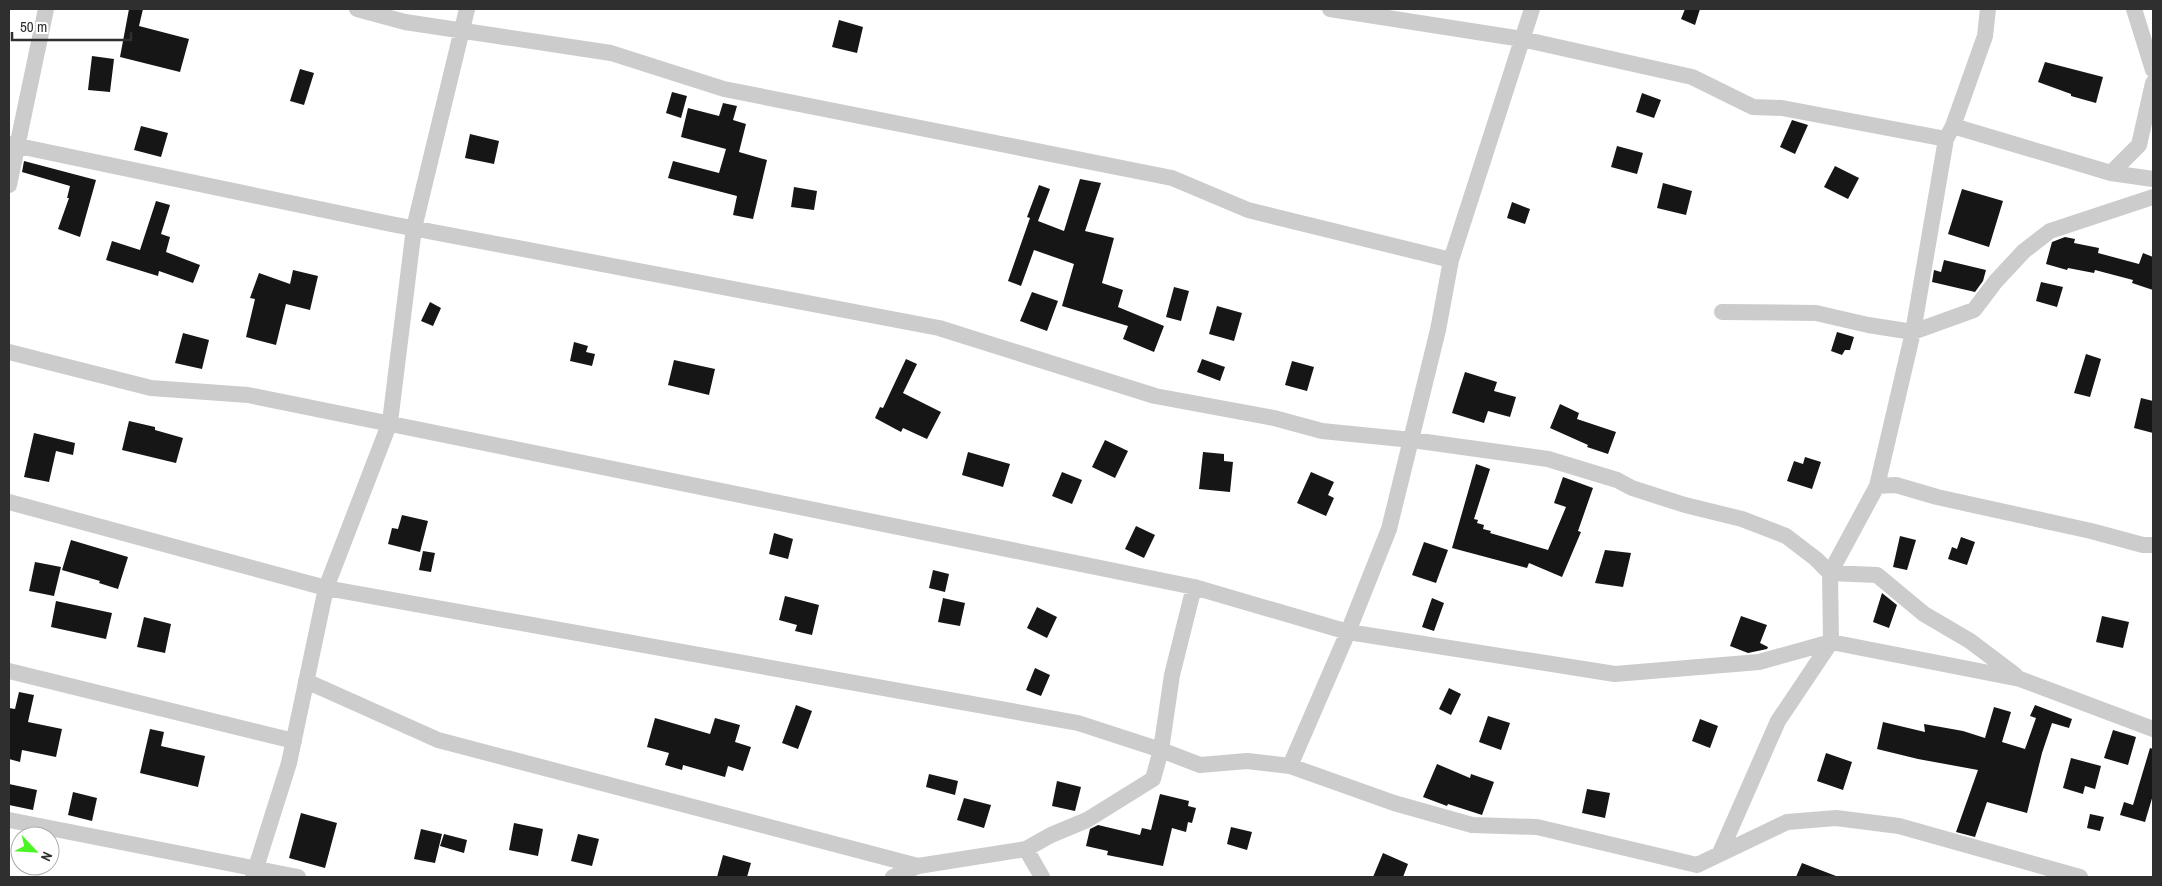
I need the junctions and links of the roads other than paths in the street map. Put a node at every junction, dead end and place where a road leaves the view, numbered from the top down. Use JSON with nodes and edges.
{"nodes":[{"id":1,"x":46,"y":9,"type":"edge"},
{"id":2,"x":357,"y":9,"type":"edge"},
{"id":3,"x":467,"y":9,"type":"edge"},
{"id":4,"x":1330,"y":9,"type":"edge"},
{"id":5,"x":1532,"y":9,"type":"edge"},
{"id":6,"x":1988,"y":9,"type":"edge"},
{"id":7,"x":2134,"y":9,"type":"edge"},
{"id":8,"x":462,"y":30,"type":"junction"},
{"id":9,"x":1522,"y":39,"type":"junction"},
{"id":10,"x":2153,"y":70,"type":"edge"},
{"id":11,"x":2153,"y":84,"type":"edge"},
{"id":12,"x":1949,"y":133,"type":"junction"},
{"id":13,"x":13,"y":145,"type":"edge"},
{"id":14,"x":2111,"y":173,"type":"junction"},
{"id":15,"x":2153,"y":179,"type":"edge"},
{"id":16,"x":9,"y":185,"type":"edge"},
{"id":17,"x":2153,"y":197,"type":"edge"},
{"id":18,"x":414,"y":228,"type":"junction"},
{"id":19,"x":1451,"y":260,"type":"junction"},
{"id":20,"x":1722,"y":312,"type":"dead end"},
{"id":21,"x":1912,"y":332,"type":"junction"},
{"id":22,"x":9,"y":352,"type":"edge"},
{"id":23,"x":390,"y":422,"type":"junction"},
{"id":24,"x":1412,"y":440,"type":"junction"},
{"id":25,"x":1877,"y":486,"type":"junction"},
{"id":26,"x":9,"y":502,"type":"edge"},
{"id":27,"x":2153,"y":545,"type":"edge"},
{"id":28,"x":1830,"y":572,"type":"junction"},
{"id":29,"x":1194,"y":587,"type":"junction"},
{"id":30,"x":326,"y":588,"type":"junction"},
{"id":31,"x":1348,"y":632,"type":"junction"},
{"id":32,"x":1831,"y":642,"type":"junction"},
{"id":33,"x":9,"y":671,"type":"edge"},
{"id":34,"x":2020,"y":679,"type":"junction"},
{"id":35,"x":306,"y":681,"type":"junction"},
{"id":36,"x":2153,"y":728,"type":"edge"},
{"id":37,"x":294,"y":741,"type":"junction"},
{"id":38,"x":1161,"y":750,"type":"junction"},
{"id":39,"x":1290,"y":766,"type":"junction"},
{"id":40,"x":9,"y":820,"type":"edge"},
{"id":41,"x":1026,"y":849,"type":"junction"},
{"id":42,"x":1720,"y":853,"type":"junction"},
{"id":43,"x":918,"y":866,"type":"junction"},
{"id":44,"x":253,"y":873,"type":"edge"},
{"id":45,"x":298,"y":877,"type":"edge"},
{"id":46,"x":892,"y":877,"type":"edge"},
{"id":47,"x":1042,"y":877,"type":"edge"},
{"id":48,"x":2080,"y":877,"type":"edge"}],
"edges":[{"from":1,"to":13,"type":"street"},
{"from":2,"to":8,"type":"street"},
{"from":3,"to":8,"type":"street"},
{"from":4,"to":9,"type":"street"},
{"from":5,"to":9,"type":"street"},
{"from":6,"to":12,"type":"street"},
{"from":7,"to":10,"type":"street"},
{"from":8,"to":18,"type":"street"},
{"from":8,"to":19,"type":"street"},
{"from":9,"to":12,"type":"street"},
{"from":9,"to":19,"type":"street"},
{"from":11,"to":14,"type":"street"},
{"from":12,"to":14,"type":"street"},
{"from":12,"to":21,"type":"street"},
{"from":13,"to":16,"type":"street"},
{"from":13,"to":18,"type":"street"},
{"from":14,"to":15,"type":"street"},
{"from":17,"to":21,"type":"street"},
{"from":18,"to":23,"type":"street"},
{"from":18,"to":24,"type":"street"},
{"from":19,"to":24,"type":"street"},
{"from":20,"to":21,"type":"street"},
{"from":21,"to":25,"type":"street"},
{"from":22,"to":23,"type":"street"},
{"from":23,"to":29,"type":"street"},
{"from":23,"to":30,"type":"street"},
{"from":24,"to":28,"type":"street"},
{"from":24,"to":31,"type":"street"},
{"from":25,"to":27,"type":"street"},
{"from":25,"to":28,"type":"street"},
{"from":26,"to":30,"type":"street"},
{"from":28,"to":32,"type":"street"},
{"from":28,"to":34,"type":"street"},
{"from":29,"to":31,"type":"street"},
{"from":29,"to":38,"type":"street"},
{"from":30,"to":35,"type":"street"},
{"from":30,"to":38,"type":"street"},
{"from":31,"to":32,"type":"street"},
{"from":31,"to":39,"type":"street"},
{"from":32,"to":34,"type":"street"},
{"from":32,"to":42,"type":"street"},
{"from":33,"to":37,"type":"street"},
{"from":34,"to":36,"type":"street"},
{"from":35,"to":37,"type":"street"},
{"from":35,"to":43,"type":"street"},
{"from":37,"to":44,"type":"street"},
{"from":38,"to":39,"type":"street"},
{"from":38,"to":41,"type":"street"},
{"from":39,"to":42,"type":"street"},
{"from":40,"to":44,"type":"street"},
{"from":41,"to":43,"type":"street"},
{"from":41,"to":47,"type":"street"},
{"from":42,"to":48,"type":"street"},
{"from":43,"to":46,"type":"street"},
{"from":44,"to":45,"type":"street"}]}
